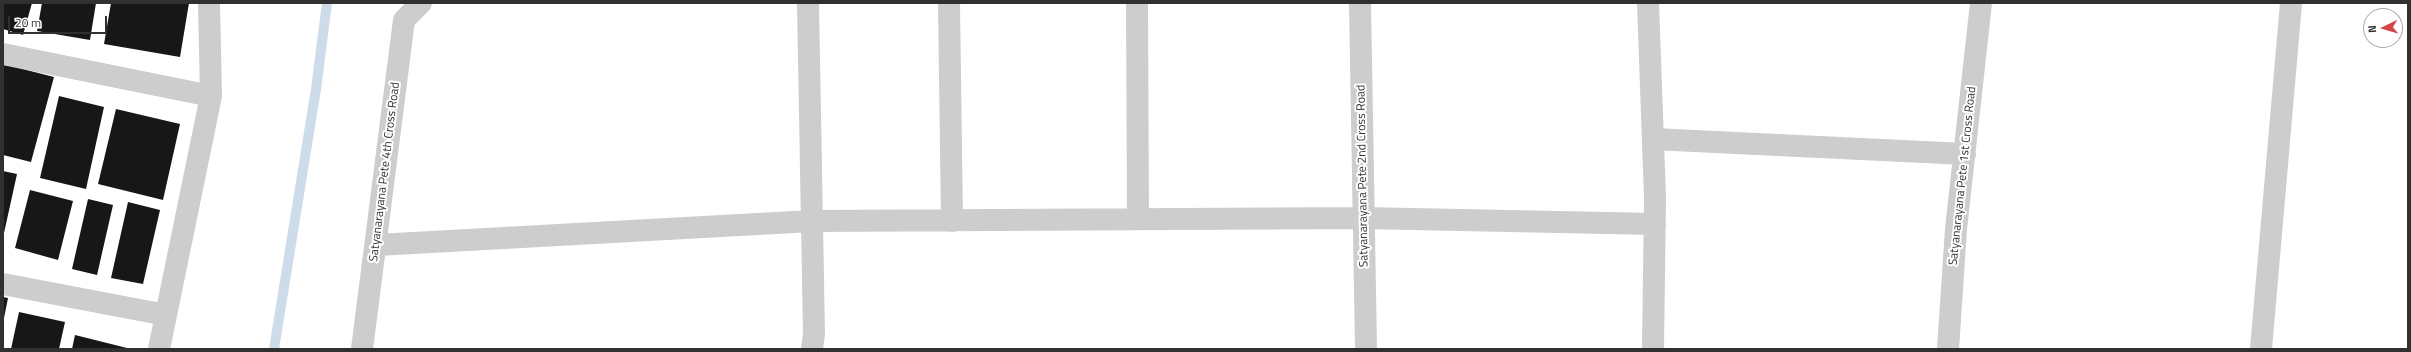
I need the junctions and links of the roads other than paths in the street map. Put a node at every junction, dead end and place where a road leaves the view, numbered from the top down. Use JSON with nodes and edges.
{"nodes":[{"id":1,"x":209,"y":3,"type":"edge"},
{"id":2,"x":421,"y":3,"type":"edge"},
{"id":3,"x":808,"y":3,"type":"edge"},
{"id":4,"x":948,"y":3,"type":"edge"},
{"id":5,"x":1137,"y":3,"type":"edge"},
{"id":6,"x":1360,"y":3,"type":"edge"},
{"id":7,"x":1648,"y":3,"type":"edge"},
{"id":8,"x":1981,"y":3,"type":"edge"},
{"id":9,"x":2291,"y":3,"type":"edge"},
{"id":10,"x":3,"y":54,"type":"edge"},
{"id":11,"x":211,"y":96,"type":"junction"},
{"id":12,"x":1653,"y":140,"type":"junction"},
{"id":13,"x":1965,"y":154,"type":"junction"},
{"id":14,"x":1363,"y":218,"type":"junction"},
{"id":15,"x":1138,"y":219,"type":"junction"},
{"id":16,"x":812,"y":221,"type":"junction"},
{"id":17,"x":952,"y":221,"type":"junction"},
{"id":18,"x":1655,"y":224,"type":"junction"},
{"id":19,"x":376,"y":245,"type":"junction"},
{"id":20,"x":3,"y":284,"type":"edge"},
{"id":21,"x":166,"y":315,"type":"junction"},
{"id":22,"x":159,"y":349,"type":"edge"},
{"id":23,"x":362,"y":349,"type":"edge"},
{"id":24,"x":812,"y":349,"type":"edge"},
{"id":25,"x":1366,"y":349,"type":"edge"},
{"id":26,"x":1653,"y":349,"type":"edge"},
{"id":27,"x":1948,"y":349,"type":"edge"},
{"id":28,"x":2261,"y":349,"type":"edge"}],
"edges":[{"from":1,"to":11,"type":"street"},
{"from":2,"to":19,"type":"street","name":"Satyanarayana Pete 4th Cross Road"},
{"from":3,"to":16,"type":"street"},
{"from":4,"to":17,"type":"street"},
{"from":5,"to":15,"type":"street"},
{"from":6,"to":14,"type":"street","name":"Satyanarayana Pete 2nd Cross Road"},
{"from":7,"to":12,"type":"street"},
{"from":8,"to":13,"type":"street","name":"Satyanarayana Pete 1st Cross Road"},
{"from":9,"to":28,"type":"street"},
{"from":10,"to":11,"type":"street"},
{"from":11,"to":21,"type":"street"},
{"from":12,"to":13,"type":"street"},
{"from":12,"to":18,"type":"street"},
{"from":13,"to":27,"type":"street","name":"Satyanarayana Pete 1st Cross Road"},
{"from":14,"to":15,"type":"street"},
{"from":14,"to":18,"type":"street"},
{"from":14,"to":25,"type":"street","name":"Satyanarayana Pete 2nd Cross Road"},
{"from":15,"to":17,"type":"street"},
{"from":16,"to":17,"type":"street"},
{"from":16,"to":19,"type":"street"},
{"from":16,"to":24,"type":"street"},
{"from":18,"to":26,"type":"street"},
{"from":19,"to":23,"type":"street","name":"Satyanarayana Pete 4th Cross Road"},
{"from":20,"to":21,"type":"street"},
{"from":21,"to":22,"type":"street"}]}
